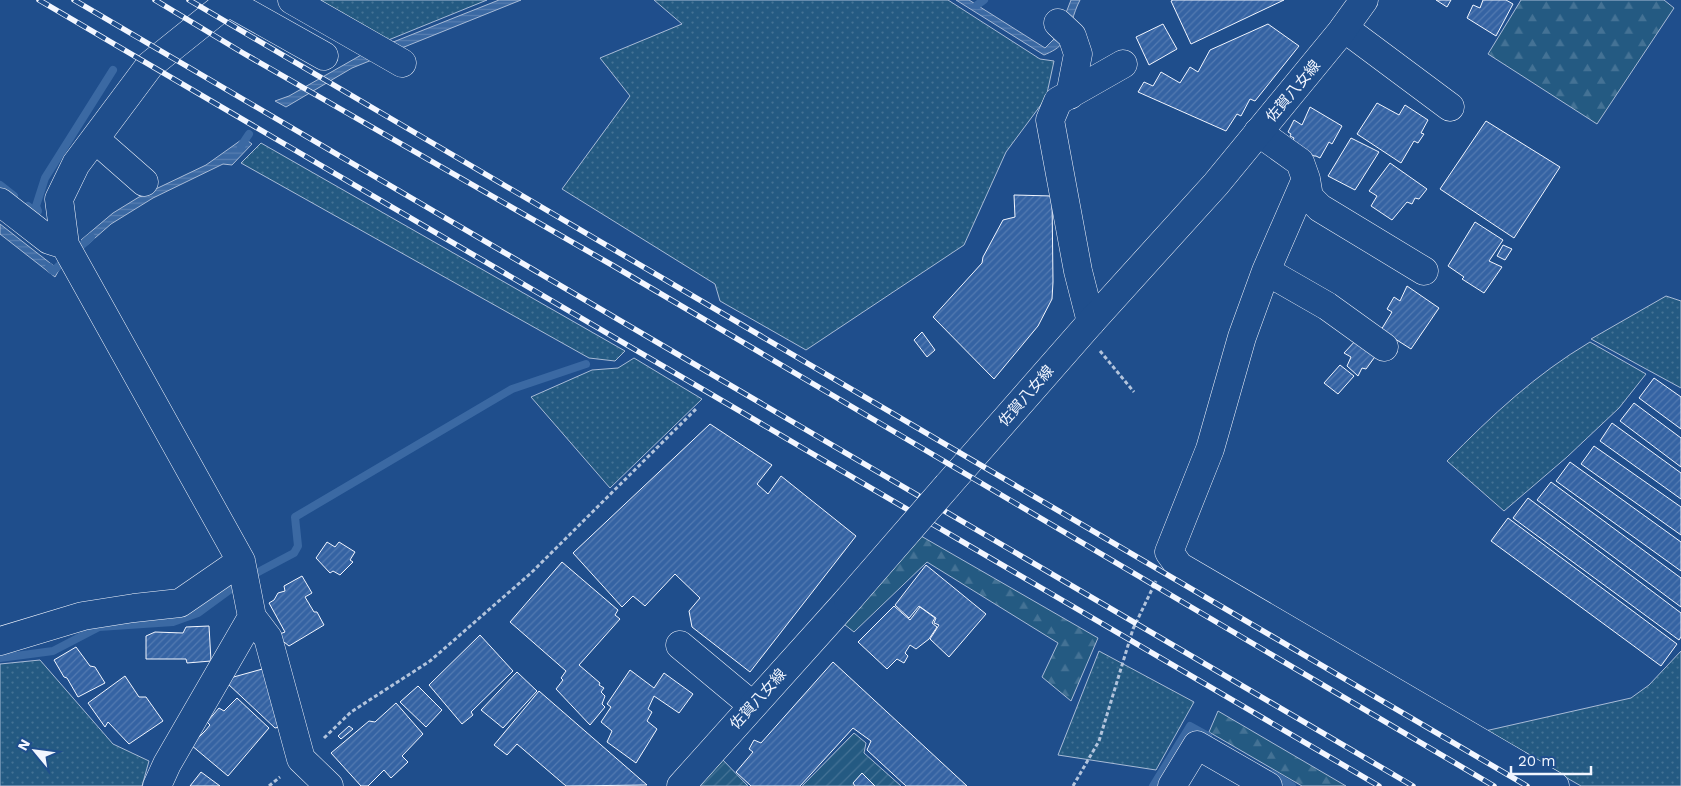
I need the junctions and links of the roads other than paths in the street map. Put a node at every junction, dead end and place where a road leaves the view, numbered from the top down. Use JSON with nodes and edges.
{"nodes":[{"id":1,"x":292,"y":0,"type":"edge"},
{"id":2,"x":1364,"y":0,"type":"edge"},
{"id":3,"x":220,"y":3,"type":"edge"},
{"id":4,"x":1058,"y":23,"type":"dead end"},
{"id":5,"x":1344,"y":28,"type":"junction"},
{"id":6,"x":324,"y":56,"type":"dead end"},
{"id":7,"x":402,"y":63,"type":"dead end"},
{"id":8,"x":1123,"y":64,"type":"dead end"},
{"id":9,"x":1070,"y":95,"type":"junction"},
{"id":10,"x":1450,"y":107,"type":"dead end"},
{"id":11,"x":1258,"y":132,"type":"junction"},
{"id":12,"x":95,"y":139,"type":"junction"},
{"id":13,"x":1306,"y":180,"type":"junction"},
{"id":14,"x":144,"y":182,"type":"dead end"},
{"id":15,"x":0,"y":202,"type":"edge"},
{"id":16,"x":65,"y":244,"type":"junction"},
{"id":17,"x":1266,"y":270,"type":"junction"},
{"id":18,"x":1424,"y":271,"type":"dead end"},
{"id":19,"x":1087,"y":327,"type":"junction"},
{"id":20,"x":1384,"y":347,"type":"dead end"},
{"id":21,"x":241,"y":561,"type":"junction"},
{"id":22,"x":252,"y":617,"type":"junction"},
{"id":23,"x":0,"y":641,"type":"edge"},
{"id":24,"x":680,"y":645,"type":"dead end"},
{"id":25,"x":752,"y":705,"type":"junction"},
{"id":26,"x":157,"y":786,"type":"edge"},
{"id":27,"x":329,"y":786,"type":"edge"},
{"id":28,"x":681,"y":786,"type":"edge"},
{"id":29,"x":1172,"y":786,"type":"edge"},
{"id":30,"x":1268,"y":786,"type":"edge"},
{"id":31,"x":1555,"y":786,"type":"edge"}],
"edges":[{"from":1,"to":7,"type":"street"},
{"from":2,"to":5,"type":"street","name":"佐賀八女線"},
{"from":3,"to":6,"type":"street"},
{"from":3,"to":12,"type":"street"},
{"from":4,"to":9,"type":"street"},
{"from":5,"to":10,"type":"street"},
{"from":5,"to":11,"type":"street","name":"佐賀八女線"},
{"from":8,"to":9,"type":"street"},
{"from":9,"to":19,"type":"street"},
{"from":11,"to":13,"type":"street"},
{"from":11,"to":19,"type":"street","name":"佐賀八女線"},
{"from":12,"to":14,"type":"street"},
{"from":12,"to":16,"type":"street"},
{"from":13,"to":17,"type":"street"},
{"from":13,"to":18,"type":"street"},
{"from":15,"to":16,"type":"street"},
{"from":16,"to":21,"type":"street"},
{"from":17,"to":20,"type":"street"},
{"from":17,"to":31,"type":"street"},
{"from":19,"to":25,"type":"street","name":"佐賀八女線","bridge":true},
{"from":21,"to":22,"type":"street"},
{"from":21,"to":23,"type":"street"},
{"from":22,"to":26,"type":"street"},
{"from":22,"to":27,"type":"street"},
{"from":24,"to":25,"type":"street"},
{"from":25,"to":28,"type":"street","name":"佐賀八女線"},
{"from":29,"to":30,"type":"street"}]}
